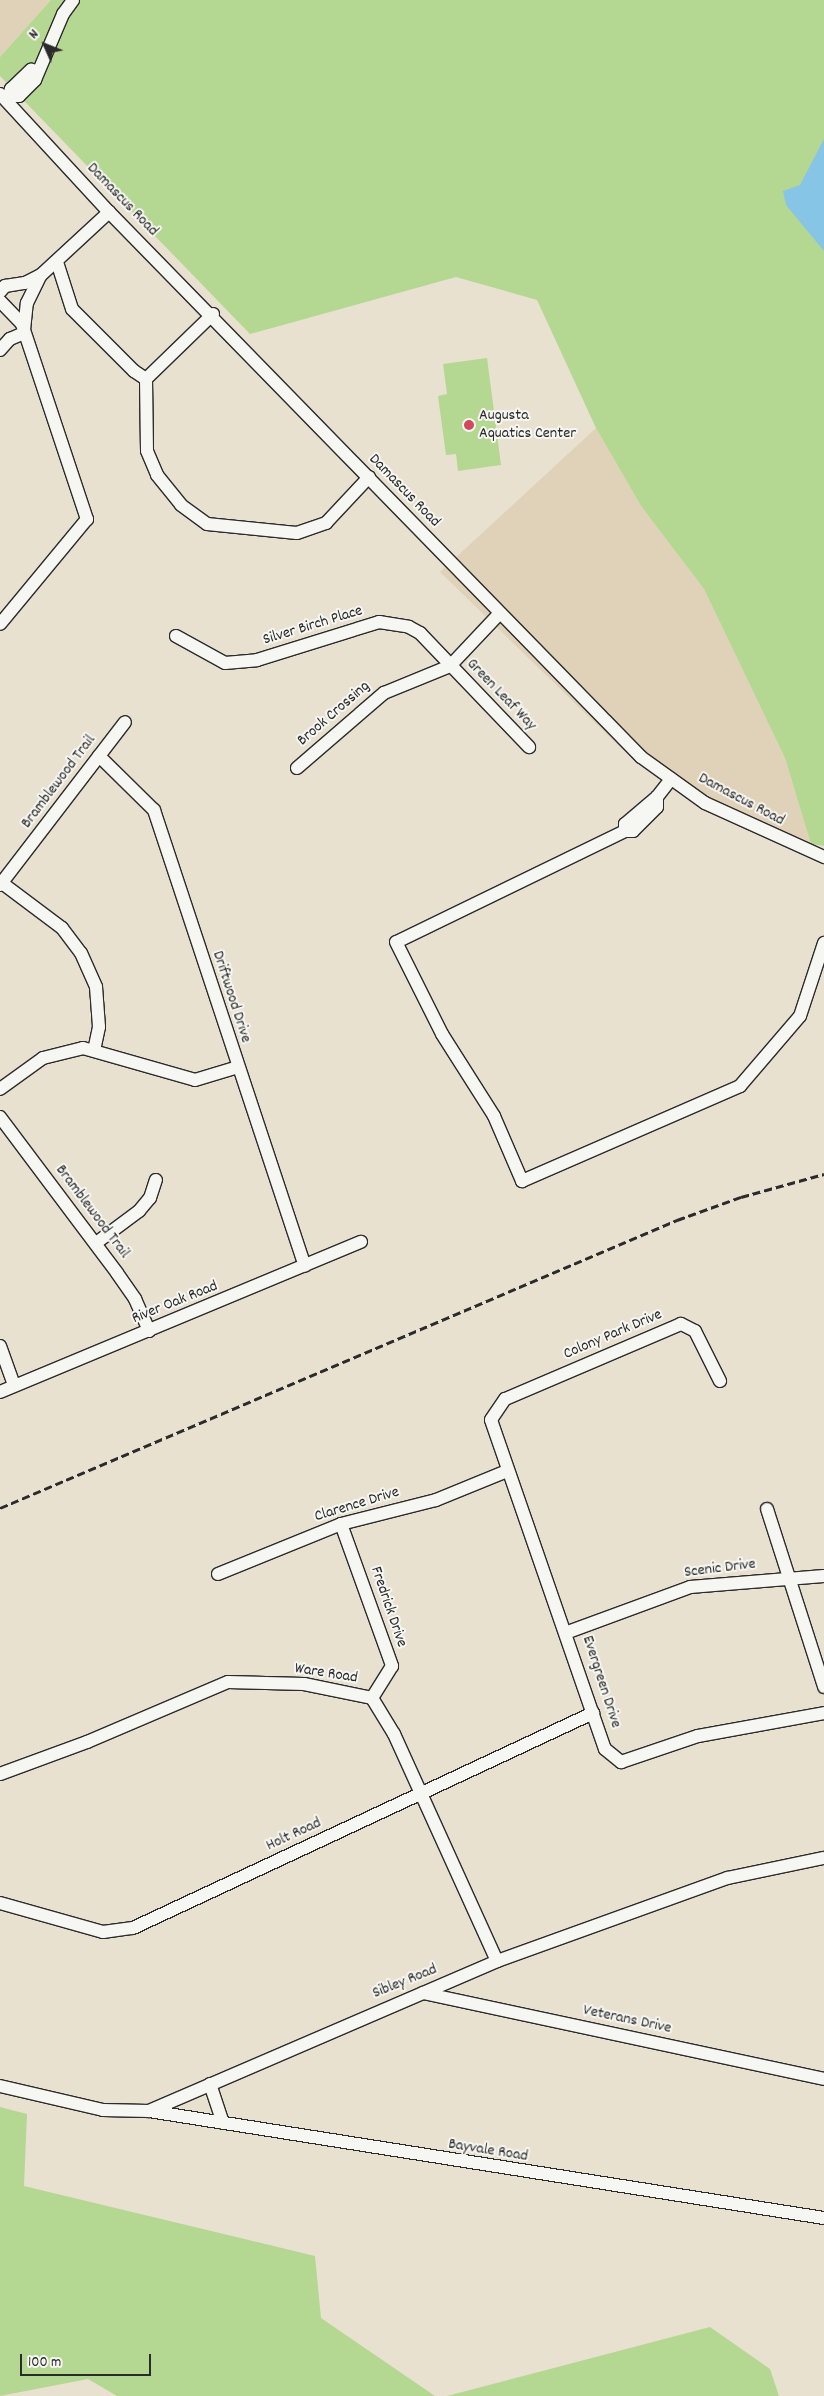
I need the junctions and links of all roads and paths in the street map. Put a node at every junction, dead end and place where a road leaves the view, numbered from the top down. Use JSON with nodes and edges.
{"nodes":[{"id":1,"x":73,"y":0,"type":"edge"},
{"id":2,"x":6,"y":97,"type":"edge"},
{"id":3,"x":109,"y":212,"type":"junction"},
{"id":4,"x":57,"y":262,"type":"junction"},
{"id":5,"x":41,"y":274,"type":"junction"},
{"id":6,"x":0,"y":292,"type":"edge"},
{"id":7,"x":0,"y":301,"type":"edge"},
{"id":8,"x":213,"y":314,"type":"junction"},
{"id":9,"x":24,"y":333,"type":"junction"},
{"id":10,"x":0,"y":350,"type":"edge"},
{"id":11,"x":146,"y":379,"type":"junction"},
{"id":12,"x":369,"y":477,"type":"junction"},
{"id":13,"x":499,"y":614,"type":"junction"},
{"id":14,"x":0,"y":624,"type":"edge"},
{"id":15,"x":176,"y":636,"type":"dead end"},
{"id":16,"x":450,"y":666,"type":"junction"},
{"id":17,"x":125,"y":722,"type":"dead end"},
{"id":18,"x":529,"y":747,"type":"dead end"},
{"id":19,"x":99,"y":756,"type":"junction"},
{"id":20,"x":297,"y":768,"type":"dead end"},
{"id":21,"x":670,"y":778,"type":"junction"},
{"id":22,"x":824,"y":857,"type":"edge"},
{"id":23,"x":1,"y":884,"type":"edge"},
{"id":24,"x":824,"y":943,"type":"edge"},
{"id":25,"x":94,"y":1050,"type":"junction"},
{"id":26,"x":238,"y":1067,"type":"junction"},
{"id":27,"x":0,"y":1089,"type":"edge"},
{"id":28,"x":0,"y":1117,"type":"edge"},
{"id":29,"x":156,"y":1180,"type":"dead end"},
{"id":30,"x":361,"y":1242,"type":"dead end"},
{"id":31,"x":96,"y":1243,"type":"junction"},
{"id":32,"x":305,"y":1266,"type":"junction"},
{"id":33,"x":149,"y":1331,"type":"junction"},
{"id":34,"x":0,"y":1346,"type":"edge"},
{"id":35,"x":720,"y":1382,"type":"dead end"},
{"id":36,"x":14,"y":1385,"type":"junction"},
{"id":37,"x":0,"y":1392,"type":"edge"},
{"id":38,"x":496,"y":1410,"type":"joint"},
{"id":39,"x":507,"y":1471,"type":"junction"},
{"id":40,"x":768,"y":1509,"type":"dead end"},
{"id":41,"x":342,"y":1524,"type":"junction"},
{"id":42,"x":218,"y":1574,"type":"dead end"},
{"id":43,"x":824,"y":1576,"type":"edge"},
{"id":44,"x":788,"y":1577,"type":"junction"},
{"id":45,"x":568,"y":1632,"type":"junction"},
{"id":46,"x":824,"y":1687,"type":"edge"},
{"id":47,"x":372,"y":1698,"type":"junction"},
{"id":48,"x":824,"y":1712,"type":"edge"},
{"id":49,"x":593,"y":1713,"type":"junction"},
{"id":50,"x":0,"y":1774,"type":"edge"},
{"id":51,"x":420,"y":1793,"type":"junction"},
{"id":52,"x":824,"y":1858,"type":"edge"},
{"id":53,"x":0,"y":1903,"type":"edge"},
{"id":54,"x":497,"y":1961,"type":"junction"},
{"id":55,"x":423,"y":1993,"type":"junction"},
{"id":56,"x":824,"y":2079,"type":"edge"},
{"id":57,"x":210,"y":2084,"type":"junction"},
{"id":58,"x":0,"y":2086,"type":"edge"},
{"id":59,"x":149,"y":2111,"type":"junction"},
{"id":60,"x":222,"y":2123,"type":"junction"},
{"id":61,"x":824,"y":2218,"type":"edge"}],
"edges":[{"from":1,"to":2,"type":"street"},
{"from":2,"to":3,"type":"street","name":"Damascus Road"},
{"from":3,"to":4,"type":"street"},
{"from":3,"to":8,"type":"street","name":"Damascus Road"},
{"from":4,"to":5,"type":"street"},
{"from":4,"to":11,"type":"street"},
{"from":5,"to":6,"type":"street"},
{"from":5,"to":9,"type":"street"},
{"from":7,"to":9,"type":"street"},
{"from":8,"to":11,"type":"street"},
{"from":8,"to":12,"type":"street","name":"Damascus Road"},
{"from":9,"to":10,"type":"street"},
{"from":9,"to":14,"type":"street"},
{"from":11,"to":12,"type":"street"},
{"from":12,"to":13,"type":"street","name":"Damascus Road"},
{"from":13,"to":16,"type":"street"},
{"from":13,"to":21,"type":"street","name":"Damascus Road"},
{"from":15,"to":16,"type":"street","name":"Silver Birch Place"},
{"from":16,"to":18,"type":"street","name":"Green Leaf Way"},
{"from":16,"to":20,"type":"street","name":"Brook Crossing"},
{"from":17,"to":19,"type":"street","name":"Bramblewood Trail"},
{"from":19,"to":23,"type":"street","name":"Bramblewood Trail"},
{"from":19,"to":26,"type":"street","name":"Driftwood Drive"},
{"from":21,"to":22,"type":"street","name":"Damascus Road"},
{"from":21,"to":24,"type":"street"},
{"from":23,"to":25,"type":"street"},
{"from":25,"to":26,"type":"street"},
{"from":25,"to":27,"type":"street"},
{"from":26,"to":32,"type":"street","name":"Driftwood Drive"},
{"from":28,"to":31,"type":"street","name":"Bramblewood Trail"},
{"from":29,"to":31,"type":"street"},
{"from":30,"to":32,"type":"street","name":"River Oak Road"},
{"from":31,"to":33,"type":"street","name":"Bramblewood Trail"},
{"from":32,"to":33,"type":"street","name":"River Oak Road"},
{"from":33,"to":36,"type":"street","name":"River Oak Road"},
{"from":34,"to":36,"type":"street"},
{"from":35,"to":38,"type":"street","name":"Colony Park Drive"},
{"from":36,"to":37,"type":"street","name":"River Oak Road"},
{"from":38,"to":39,"type":"street","name":"Evergreen Drive"},
{"from":39,"to":41,"type":"street","name":"Clarence Drive"},
{"from":39,"to":45,"type":"street","name":"Evergreen Drive"},
{"from":40,"to":44,"type":"street"},
{"from":41,"to":42,"type":"street","name":"Clarence Drive"},
{"from":41,"to":47,"type":"street","name":"Fredrick Drive"},
{"from":43,"to":44,"type":"street","name":"Scenic Drive"},
{"from":44,"to":45,"type":"street","name":"Scenic Drive"},
{"from":44,"to":46,"type":"street"},
{"from":45,"to":49,"type":"street","name":"Evergreen Drive"},
{"from":47,"to":50,"type":"street","name":"Ware Road"},
{"from":47,"to":51,"type":"street","name":"Ware Road"},
{"from":48,"to":49,"type":"street","name":"Evergreen Drive"},
{"from":49,"to":51,"type":"street","name":"Holt Road"},
{"from":51,"to":53,"type":"street","name":"Holt Road"},
{"from":51,"to":54,"type":"street","name":"Ware Road"},
{"from":52,"to":54,"type":"street","name":"Sibley Road"},
{"from":54,"to":55,"type":"street","name":"Sibley Road"},
{"from":55,"to":56,"type":"street","name":"Veterans Drive"},
{"from":55,"to":57,"type":"street","name":"Sibley Road"},
{"from":57,"to":59,"type":"street","name":"Sibley Road"},
{"from":57,"to":60,"type":"street"},
{"from":58,"to":59,"type":"street","name":"Sibley Road"},
{"from":59,"to":60,"type":"street","name":"Bayvale Road"},
{"from":60,"to":61,"type":"street","name":"Bayvale Road"}]}
